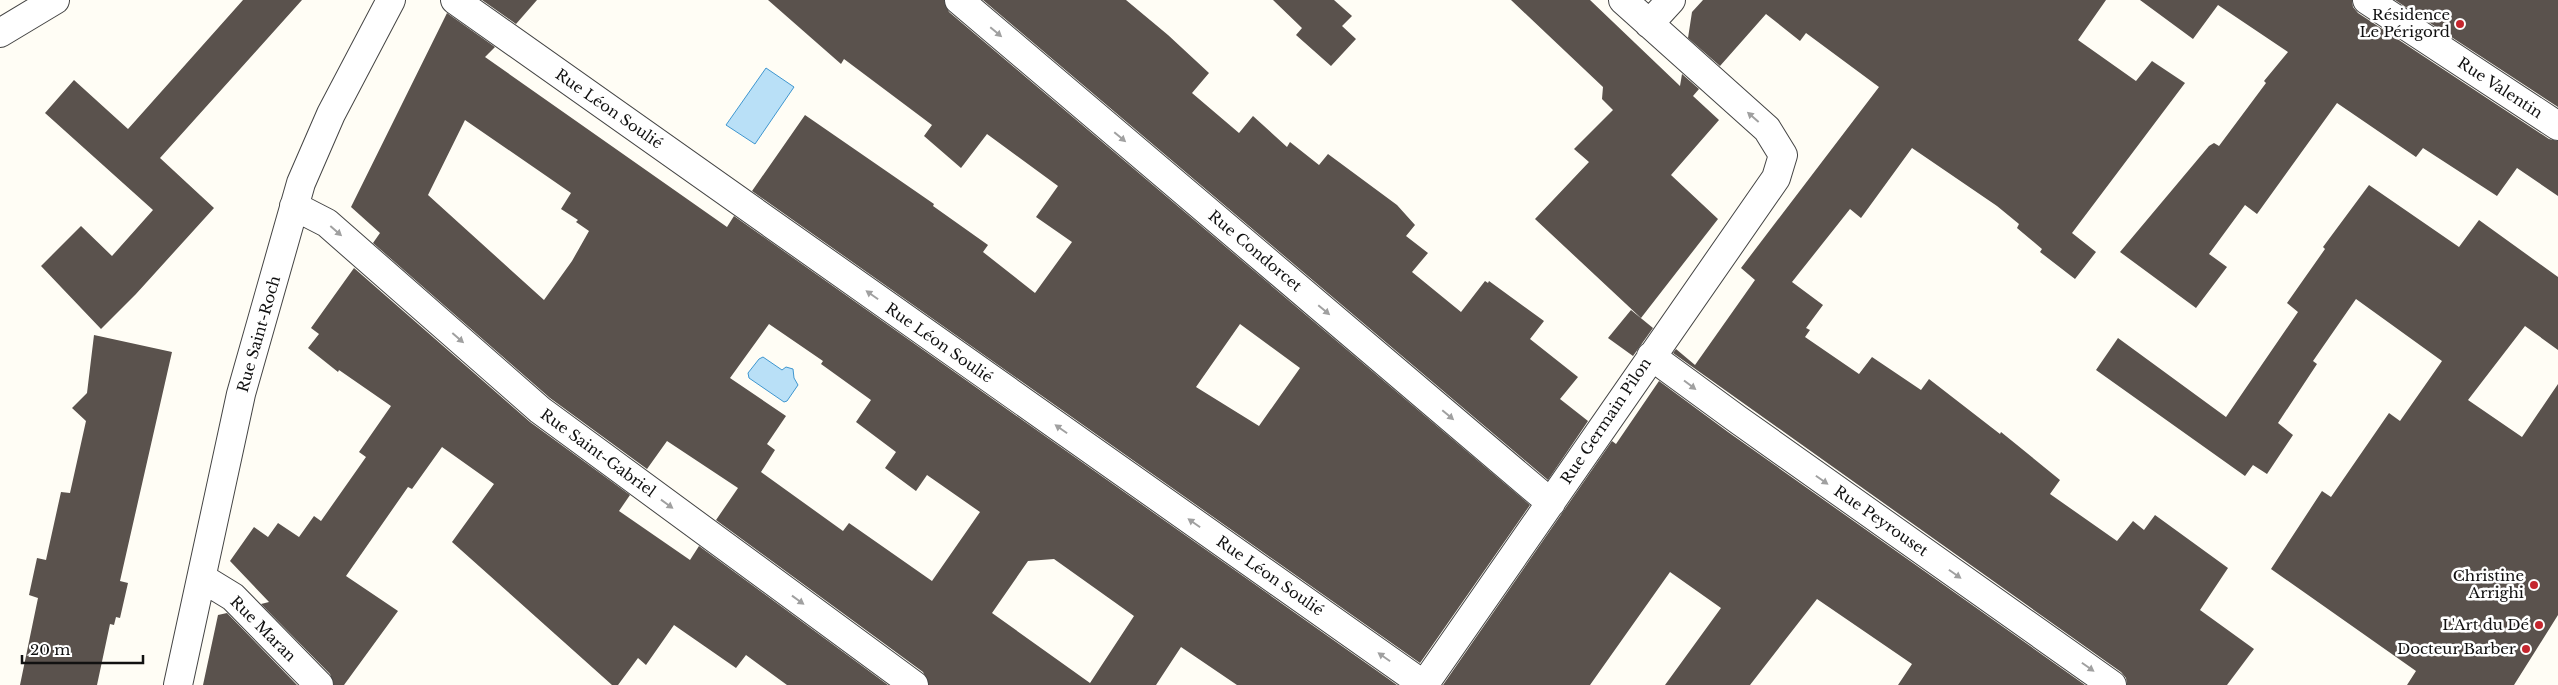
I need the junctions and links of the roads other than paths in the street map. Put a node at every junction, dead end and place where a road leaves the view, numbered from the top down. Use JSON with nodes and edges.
{"nodes":[{"id":1,"x":55,"y":0,"type":"edge"},
{"id":2,"x":391,"y":0,"type":"edge"},
{"id":3,"x":455,"y":0,"type":"edge"},
{"id":4,"x":959,"y":0,"type":"edge"},
{"id":5,"x":1623,"y":0,"type":"edge"},
{"id":6,"x":1671,"y":0,"type":"edge"},
{"id":7,"x":2367,"y":0,"type":"edge"},
{"id":8,"x":1649,"y":24,"type":"junction"},
{"id":9,"x":0,"y":33,"type":"edge"},
{"id":10,"x":2558,"y":126,"type":"edge"},
{"id":11,"x":294,"y":206,"type":"junction"},
{"id":12,"x":1651,"y":356,"type":"junction"},
{"id":13,"x":1551,"y":503,"type":"junction"},
{"id":14,"x":202,"y":578,"type":"junction"},
{"id":15,"x":178,"y":685,"type":"edge"},
{"id":16,"x":319,"y":685,"type":"edge"},
{"id":17,"x":914,"y":685,"type":"edge"},
{"id":18,"x":1424,"y":685,"type":"edge"},
{"id":19,"x":2112,"y":685,"type":"edge"}],
"edges":[{"from":1,"to":9,"type":"street"},
{"from":2,"to":11,"type":"street","name":"Rue Saint-Roch"},
{"from":18,"to":3,"type":"street","name":"Rue Léon Soulié","one_way":true},
{"from":4,"to":13,"type":"street","name":"Rue Condorcet","one_way":true},
{"from":5,"to":8,"type":"street"},
{"from":6,"to":8,"type":"street"},
{"from":7,"to":10,"type":"street","name":"Rue Valentin"},
{"from":12,"to":8,"type":"street","name":"Rue Germain Pilon","one_way":true},
{"from":11,"to":14,"type":"street","name":"Rue Saint-Roch"},
{"from":11,"to":17,"type":"street","name":"Rue Saint-Gabriel","one_way":true},
{"from":12,"to":13,"type":"street","name":"Rue Germain Pilon"},
{"from":12,"to":19,"type":"street","name":"Rue Peyrouset","one_way":true},
{"from":13,"to":18,"type":"street","name":"Rue Germain Pilon"},
{"from":14,"to":15,"type":"street","name":"Rue Saint-Roch"},
{"from":14,"to":16,"type":"street","name":"Rue Maran"}]}
